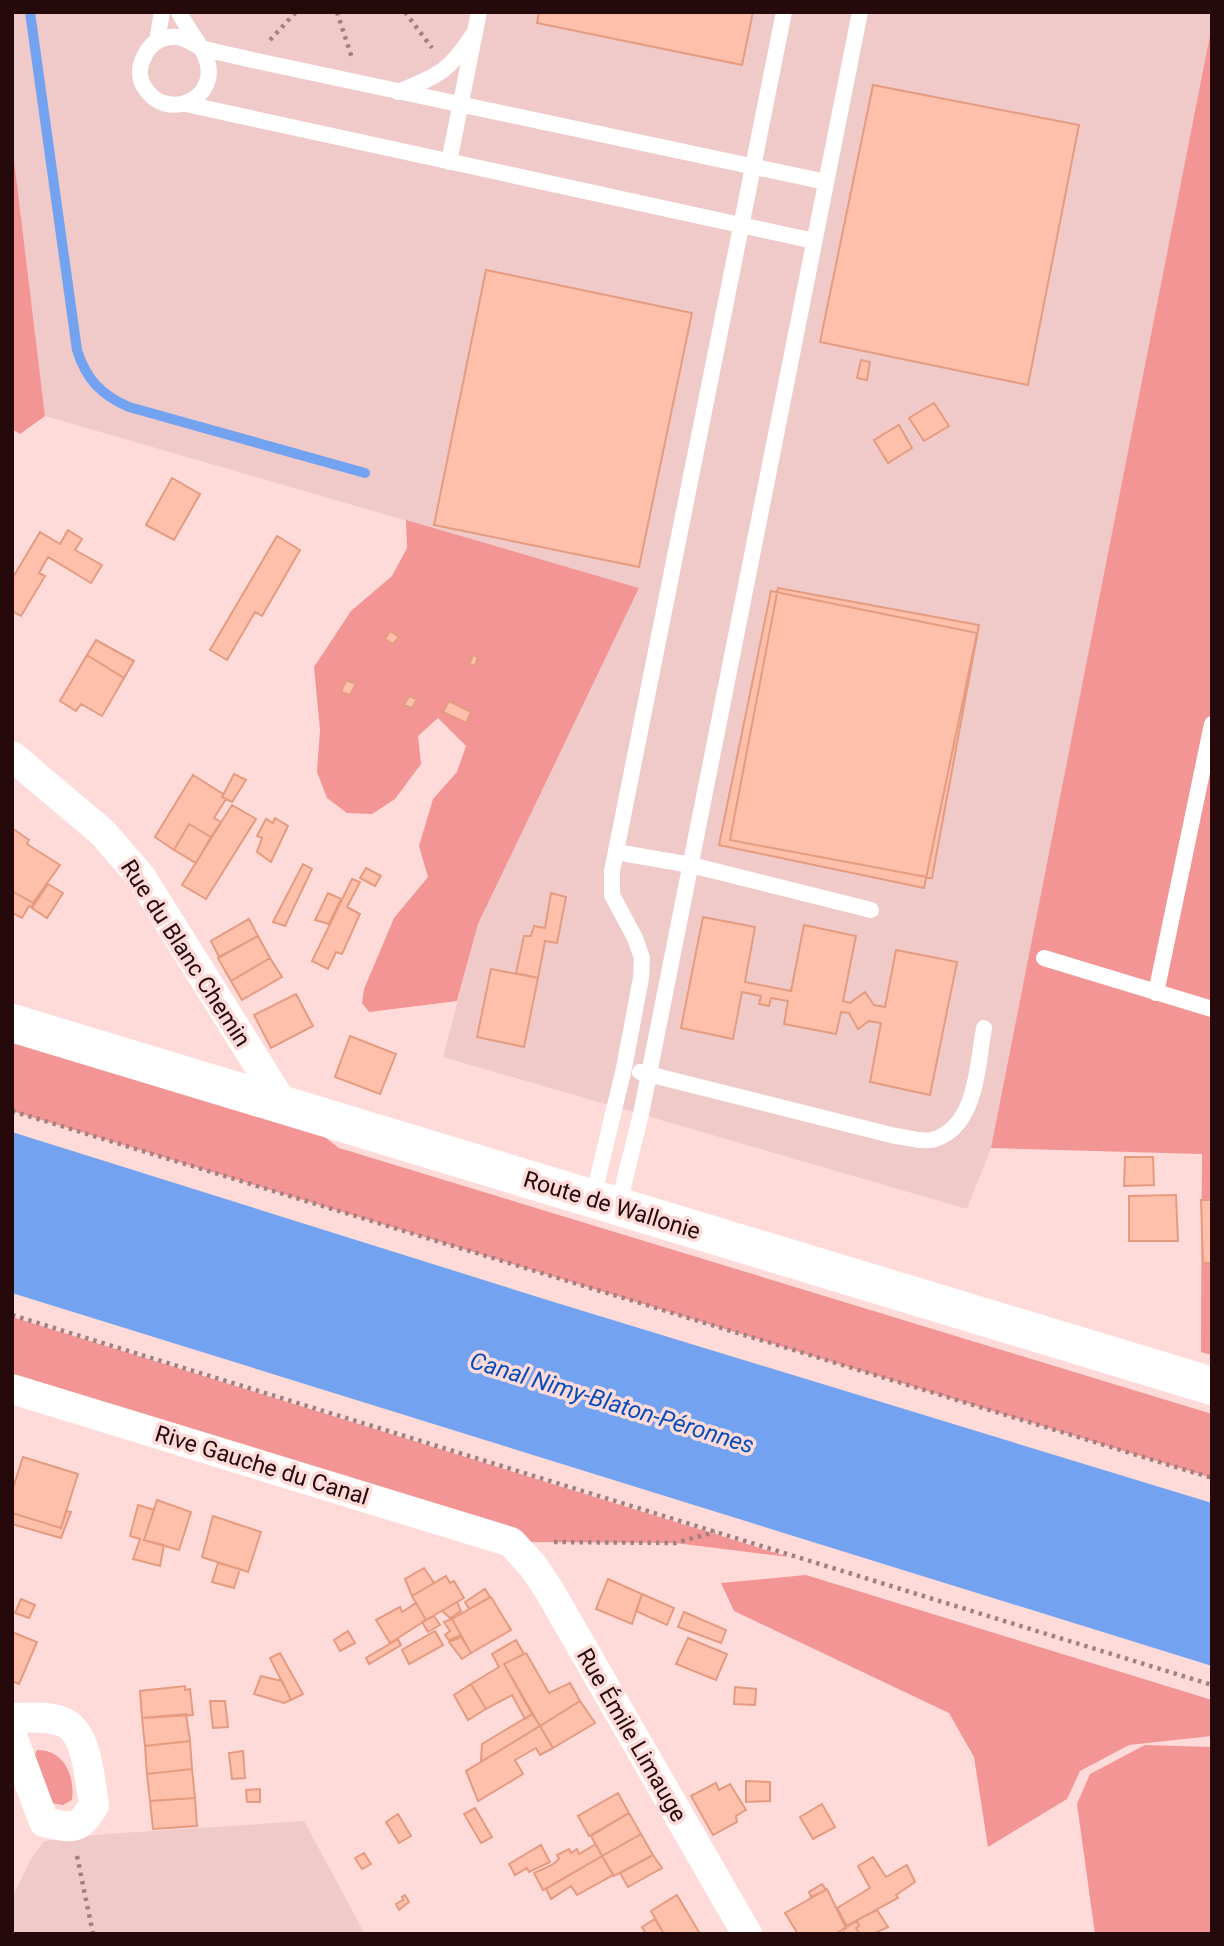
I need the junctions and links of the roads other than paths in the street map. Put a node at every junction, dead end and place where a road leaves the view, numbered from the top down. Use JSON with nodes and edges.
{"nodes":[{"id":1,"x":162,"y":12,"type":"edge"},
{"id":2,"x":179,"y":12,"type":"edge"},
{"id":3,"x":479,"y":12,"type":"edge"},
{"id":4,"x":784,"y":12,"type":"edge"},
{"id":5,"x":860,"y":12,"type":"edge"},
{"id":6,"x":476,"y":30,"type":"junction"},
{"id":7,"x":157,"y":41,"type":"junction"},
{"id":8,"x":200,"y":48,"type":"junction"},
{"id":9,"x":398,"y":92,"type":"junction"},
{"id":10,"x":186,"y":104,"type":"junction"},
{"id":11,"x":460,"y":105,"type":"junction"},
{"id":12,"x":449,"y":162,"type":"junction"},
{"id":13,"x":753,"y":167,"type":"junction"},
{"id":14,"x":826,"y":182,"type":"junction"},
{"id":15,"x":741,"y":227,"type":"junction"},
{"id":16,"x":814,"y":241,"type":"junction"},
{"id":17,"x":1212,"y":724,"type":"edge"},
{"id":18,"x":12,"y":757,"type":"edge"},
{"id":19,"x":615,"y":852,"type":"junction"},
{"id":20,"x":691,"y":865,"type":"junction"},
{"id":21,"x":871,"y":910,"type":"dead end"},
{"id":22,"x":1044,"y":958,"type":"dead end"},
{"id":23,"x":1156,"y":993,"type":"junction"},
{"id":24,"x":1212,"y":1009,"type":"edge"},
{"id":25,"x":12,"y":1023,"type":"edge"},
{"id":26,"x":984,"y":1028,"type":"dead end"},
{"id":27,"x":624,"y":1068,"type":"junction"},
{"id":28,"x":648,"y":1074,"type":"junction"},
{"id":29,"x":284,"y":1106,"type":"junction"},
{"id":30,"x":605,"y":1203,"type":"junction"},
{"id":31,"x":1212,"y":1386,"type":"edge"},
{"id":32,"x":12,"y":1389,"type":"edge"},
{"id":33,"x":511,"y":1542,"type":"joint"},
{"id":34,"x":12,"y":1718,"type":"edge"},
{"id":35,"x":12,"y":1739,"type":"edge"},
{"id":36,"x":747,"y":1934,"type":"edge"}],
"edges":[{"from":1,"to":7,"type":"lane"},
{"from":2,"to":8,"type":"lane"},
{"from":3,"to":6,"type":"lane"},
{"from":4,"to":13,"type":"lane"},
{"from":5,"to":14,"type":"lane"},
{"from":6,"to":9,"type":"lane"},
{"from":6,"to":11,"type":"lane"},
{"from":7,"to":8,"type":"lane"},
{"from":7,"to":10,"type":"lane"},
{"from":8,"to":9,"type":"lane"},
{"from":8,"to":10,"type":"lane"},
{"from":9,"to":11,"type":"lane"},
{"from":10,"to":12,"type":"lane"},
{"from":11,"to":12,"type":"lane"},
{"from":11,"to":13,"type":"lane"},
{"from":12,"to":15,"type":"lane"},
{"from":13,"to":14,"type":"lane"},
{"from":13,"to":15,"type":"lane"},
{"from":14,"to":16,"type":"lane"},
{"from":15,"to":16,"type":"lane"},
{"from":15,"to":19,"type":"lane"},
{"from":16,"to":20,"type":"lane"},
{"from":17,"to":23,"type":"lane"},
{"from":18,"to":29,"type":"street","name":"Rue du Blanc Chemin"},
{"from":19,"to":20,"type":"lane"},
{"from":19,"to":27,"type":"lane"},
{"from":20,"to":21,"type":"lane"},
{"from":20,"to":28,"type":"lane"},
{"from":22,"to":23,"type":"lane"},
{"from":23,"to":24,"type":"lane"},
{"from":25,"to":29,"type":"main road","name":"Route de Wallonie"},
{"from":26,"to":28,"type":"lane"},
{"from":27,"to":28,"type":"lane"},
{"from":27,"to":30,"type":"lane"},
{"from":28,"to":30,"type":"lane"},
{"from":29,"to":30,"type":"main road","name":"Route de Wallonie"},
{"from":30,"to":31,"type":"main road","name":"Route de Wallonie"},
{"from":32,"to":33,"type":"street","name":"Rive Gauche du Canal"},
{"from":33,"to":36,"type":"street","name":"Rue Émile Limauge"},
{"from":34,"to":35,"type":"street"}]}
